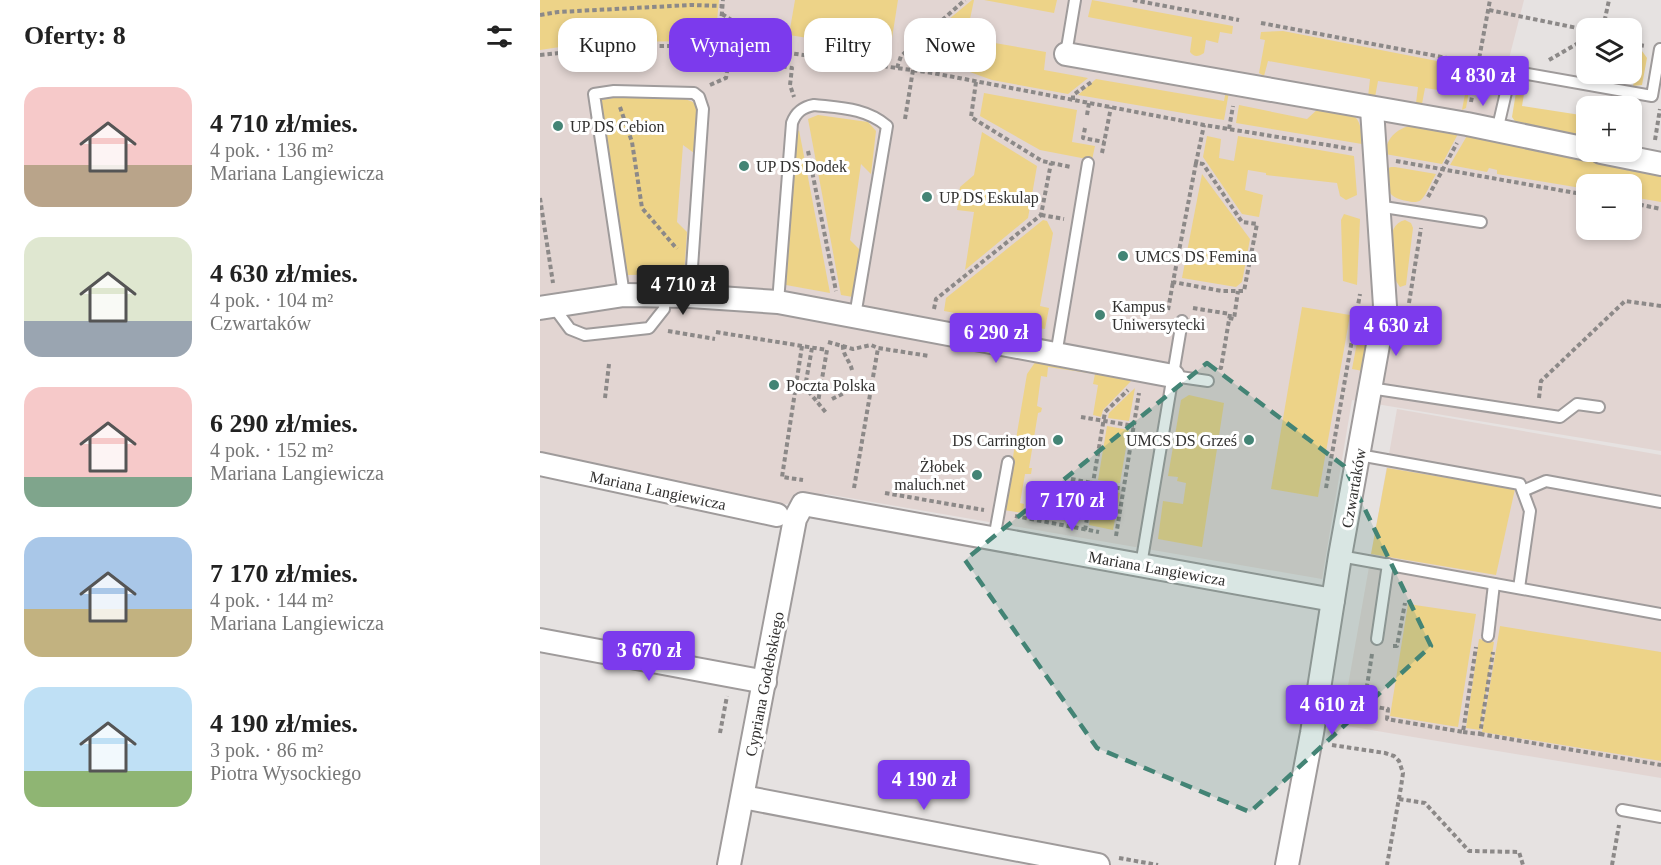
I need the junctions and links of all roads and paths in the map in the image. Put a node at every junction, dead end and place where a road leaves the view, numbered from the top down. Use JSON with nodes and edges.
{"nodes":[{"id":1,"x":723,"y":0,"type":"edge"},
{"id":2,"x":965,"y":0,"type":"edge"},
{"id":3,"x":1075,"y":0,"type":"edge"},
{"id":4,"x":1134,"y":0,"type":"edge"},
{"id":5,"x":1609,"y":0,"type":"edge"},
{"id":6,"x":722,"y":6,"type":"junction"},
{"id":7,"x":1489,"y":9,"type":"dead end"},
{"id":8,"x":722,"y":14,"type":"junction"},
{"id":9,"x":540,"y":15,"type":"edge"},
{"id":10,"x":722,"y":18,"type":"edge"},
{"id":11,"x":728,"y":18,"type":"edge"},
{"id":12,"x":1604,"y":18,"type":"edge"},
{"id":13,"x":1239,"y":20,"type":"dead end"},
{"id":14,"x":1262,"y":23,"type":"dead end"},
{"id":15,"x":1576,"y":28,"type":"edge"},
{"id":16,"x":1576,"y":44,"type":"edge"},
{"id":17,"x":669,"y":46,"type":"edge"},
{"id":18,"x":1660,"y":49,"type":"edge"},
{"id":19,"x":792,"y":53,"type":"edge"},
{"id":20,"x":1066,"y":54,"type":"joint"},
{"id":21,"x":540,"y":55,"type":"edge"},
{"id":22,"x":1479,"y":63,"type":"dead end"},
{"id":23,"x":897,"y":69,"type":"junction"},
{"id":24,"x":904,"y":69,"type":"edge"},
{"id":25,"x":1511,"y":71,"type":"junction"},
{"id":26,"x":727,"y":72,"type":"edge"},
{"id":27,"x":792,"y":72,"type":"edge"},
{"id":28,"x":913,"y":72,"type":"edge"},
{"id":29,"x":924,"y":72,"type":"edge"},
{"id":30,"x":726,"y":78,"type":"dead end"},
{"id":31,"x":976,"y":82,"type":"junction"},
{"id":32,"x":614,"y":91,"type":"junction"},
{"id":33,"x":1089,"y":103,"type":"junction"},
{"id":34,"x":1661,"y":105,"type":"edge"},
{"id":35,"x":1111,"y":107,"type":"junction"},
{"id":36,"x":1372,"y":109,"type":"junction"},
{"id":37,"x":799,"y":111,"type":"junction"},
{"id":38,"x":1087,"y":115,"type":"dead end"},
{"id":39,"x":905,"y":119,"type":"dead end"},
{"id":40,"x":1085,"y":128,"type":"dead end"},
{"id":41,"x":1497,"y":131,"type":"junction"},
{"id":42,"x":1104,"y":142,"type":"junction"},
{"id":43,"x":1576,"y":147,"type":"edge"},
{"id":44,"x":1051,"y":163,"type":"junction"},
{"id":45,"x":1656,"y":163,"type":"edge"},
{"id":46,"x":1196,"y":164,"type":"junction"},
{"id":47,"x":1088,"y":166,"type":"junction"},
{"id":48,"x":540,"y":198,"type":"edge"},
{"id":49,"x":1642,"y":205,"type":"edge"},
{"id":50,"x":1377,"y":206,"type":"junction"},
{"id":51,"x":1661,"y":209,"type":"edge"},
{"id":52,"x":1481,"y":222,"type":"dead end"},
{"id":53,"x":691,"y":266,"type":"junction"},
{"id":54,"x":1173,"y":282,"type":"junction"},
{"id":55,"x":1238,"y":291,"type":"junction"},
{"id":56,"x":624,"y":295,"type":"junction"},
{"id":57,"x":664,"y":295,"type":"junction"},
{"id":58,"x":690,"y":296,"type":"junction"},
{"id":59,"x":549,"y":301,"type":"edge"},
{"id":60,"x":778,"y":302,"type":"junction"},
{"id":61,"x":1179,"y":306,"type":"dead end"},
{"id":62,"x":1661,"y":306,"type":"edge"},
{"id":63,"x":1189,"y":307,"type":"dead end"},
{"id":64,"x":857,"y":309,"type":"junction"},
{"id":65,"x":1229,"y":318,"type":"junction"},
{"id":66,"x":1182,"y":321,"type":"dead end"},
{"id":67,"x":930,"y":330,"type":"junction"},
{"id":68,"x":668,"y":331,"type":"dead end"},
{"id":69,"x":716,"y":332,"type":"dead end"},
{"id":70,"x":715,"y":339,"type":"dead end"},
{"id":71,"x":828,"y":342,"type":"dead end"},
{"id":72,"x":843,"y":345,"type":"junction"},
{"id":73,"x":802,"y":346,"type":"junction"},
{"id":74,"x":812,"y":348,"type":"junction"},
{"id":75,"x":878,"y":348,"type":"junction"},
{"id":76,"x":1056,"y":355,"type":"junction"},
{"id":77,"x":936,"y":357,"type":"dead end"},
{"id":78,"x":609,"y":364,"type":"dead end"},
{"id":79,"x":1175,"y":368,"type":"junction"},
{"id":80,"x":852,"y":370,"type":"dead end"},
{"id":81,"x":1208,"y":381,"type":"dead end"},
{"id":82,"x":1134,"y":384,"type":"dead end"},
{"id":83,"x":796,"y":386,"type":"junction"},
{"id":84,"x":805,"y":387,"type":"junction"},
{"id":85,"x":1139,"y":387,"type":"dead end"},
{"id":86,"x":1370,"y":388,"type":"junction"},
{"id":87,"x":844,"y":393,"type":"dead end"},
{"id":88,"x":605,"y":398,"type":"dead end"},
{"id":89,"x":832,"y":399,"type":"dead end"},
{"id":90,"x":818,"y":402,"type":"junction"},
{"id":91,"x":1599,"y":407,"type":"dead end"},
{"id":92,"x":1536,"y":413,"type":"junction"},
{"id":93,"x":827,"y":414,"type":"dead end"},
{"id":94,"x":1081,"y":417,"type":"dead end"},
{"id":95,"x":1103,"y":421,"type":"junction"},
{"id":96,"x":1134,"y":426,"type":"junction"},
{"id":97,"x":1359,"y":455,"type":"junction"},
{"id":98,"x":1008,"y":462,"type":"dead end"},
{"id":99,"x":540,"y":464,"type":"edge"},
{"id":100,"x":782,"y":477,"type":"dead end"},
{"id":101,"x":1071,"y":479,"type":"dead end"},
{"id":102,"x":1093,"y":483,"type":"junction"},
{"id":103,"x":854,"y":488,"type":"dead end"},
{"id":104,"x":1124,"y":489,"type":"junction"},
{"id":105,"x":1523,"y":491,"type":"junction"},
{"id":106,"x":1661,"y":502,"type":"edge"},
{"id":107,"x":803,"y":504,"type":"joint"},
{"id":108,"x":777,"y":515,"type":"dead end"},
{"id":109,"x":1116,"y":536,"type":"dead end"},
{"id":110,"x":994,"y":539,"type":"junction"},
{"id":111,"x":1080,"y":554,"type":"junction"},
{"id":112,"x":1340,"y":556,"type":"junction"},
{"id":113,"x":1388,"y":564,"type":"junction"},
{"id":114,"x":1141,"y":565,"type":"junction"},
{"id":115,"x":1494,"y":584,"type":"junction"},
{"id":116,"x":1519,"y":588,"type":"junction"},
{"id":117,"x":1333,"y":600,"type":"junction"},
{"id":118,"x":1661,"y":614,"type":"edge"},
{"id":119,"x":1488,"y":636,"type":"junction"},
{"id":120,"x":1377,"y":639,"type":"joint"},
{"id":121,"x":540,"y":640,"type":"edge"},
{"id":122,"x":765,"y":682,"type":"junction"},
{"id":123,"x":729,"y":686,"type":"dead end"},
{"id":124,"x":1462,"y":732,"type":"junction"},
{"id":125,"x":720,"y":733,"type":"dead end"},
{"id":126,"x":1480,"y":735,"type":"junction"},
{"id":127,"x":1329,"y":745,"type":"dead end"},
{"id":128,"x":1661,"y":765,"type":"edge"},
{"id":129,"x":743,"y":797,"type":"junction"},
{"id":130,"x":1399,"y":799,"type":"junction"},
{"id":131,"x":1622,"y":810,"type":"joint"},
{"id":132,"x":1661,"y":817,"type":"edge"},
{"id":133,"x":729,"y":865,"type":"edge"},
{"id":134,"x":1098,"y":865,"type":"edge"},
{"id":135,"x":1287,"y":865,"type":"edge"},
{"id":136,"x":1388,"y":865,"type":"edge"},
{"id":137,"x":1523,"y":865,"type":"edge"},
{"id":138,"x":1612,"y":865,"type":"edge"}],
"edges":[{"from":1,"to":6,"type":"path"},
{"from":2,"to":23,"type":"path"},
{"from":3,"to":20,"type":"lane"},
{"from":4,"to":13,"type":"path"},
{"from":5,"to":12,"type":"path"},
{"from":6,"to":8,"type":"path"},
{"from":6,"to":9,"type":"path"},
{"from":7,"to":15,"type":"path"},
{"from":8,"to":10,"type":"path"},
{"from":8,"to":11,"type":"path"},
{"from":14,"to":22,"type":"path"},
{"from":16,"to":25,"type":"path"},
{"from":17,"to":21,"type":"path"},
{"from":18,"to":25,"type":"lane"},
{"from":19,"to":23,"type":"path"},
{"from":20,"to":36,"type":"street"},
{"from":23,"to":24,"type":"path"},
{"from":25,"to":41,"type":"lane"},
{"from":26,"to":30,"type":"path"},
{"from":27,"to":37,"type":"path"},
{"from":28,"to":39,"type":"path"},
{"from":29,"to":31,"type":"path"},
{"from":31,"to":33,"type":"path"},
{"from":31,"to":44,"type":"path"},
{"from":32,"to":53,"type":"path"},
{"from":32,"to":53,"type":"lane"},
{"from":32,"to":56,"type":"lane"},
{"from":33,"to":35,"type":"path"},
{"from":33,"to":38,"type":"path"},
{"from":34,"to":45,"type":"path"},
{"from":35,"to":42,"type":"path"},
{"from":35,"to":46,"type":"path"},
{"from":36,"to":41,"type":"street"},
{"from":36,"to":50,"type":"street","name":"Czwartaków"},
{"from":37,"to":60,"type":"lane"},
{"from":37,"to":64,"type":"path"},
{"from":37,"to":64,"type":"lane"},
{"from":40,"to":42,"type":"path"},
{"from":41,"to":43,"type":"street"},
{"from":42,"to":47,"type":"path"},
{"from":44,"to":47,"type":"path"},
{"from":44,"to":67,"type":"path"},
{"from":46,"to":54,"type":"path"},
{"from":46,"to":55,"type":"path"},
{"from":47,"to":76,"type":"lane"},
{"from":48,"to":59,"type":"path"},
{"from":49,"to":51,"type":"path"},
{"from":50,"to":52,"type":"lane"},
{"from":50,"to":86,"type":"street","name":"Czwartaków"},
{"from":53,"to":58,"type":"lane"},
{"from":54,"to":55,"type":"path"},
{"from":54,"to":61,"type":"path"},
{"from":55,"to":65,"type":"path"},
{"from":56,"to":57,"type":"street"},
{"from":56,"to":59,"type":"street"},
{"from":57,"to":58,"type":"street"},
{"from":57,"to":59,"type":"lane"},
{"from":58,"to":60,"type":"street"},
{"from":60,"to":64,"type":"street"},
{"from":62,"to":92,"type":"path"},
{"from":63,"to":65,"type":"path"},
{"from":64,"to":67,"type":"street"},
{"from":65,"to":79,"type":"path"},
{"from":66,"to":79,"type":"lane"},
{"from":67,"to":76,"type":"street"},
{"from":68,"to":70,"type":"path"},
{"from":69,"to":73,"type":"path"},
{"from":71,"to":72,"type":"path"},
{"from":72,"to":75,"type":"path"},
{"from":72,"to":80,"type":"path"},
{"from":73,"to":74,"type":"path"},
{"from":73,"to":83,"type":"path"},
{"from":74,"to":84,"type":"path"},
{"from":74,"to":90,"type":"path"},
{"from":75,"to":77,"type":"path"},
{"from":75,"to":103,"type":"path"},
{"from":76,"to":79,"type":"street"},
{"from":78,"to":88,"type":"path"},
{"from":79,"to":81,"type":"lane"},
{"from":79,"to":114,"type":"lane"},
{"from":82,"to":95,"type":"path"},
{"from":83,"to":84,"type":"path"},
{"from":83,"to":100,"type":"path"},
{"from":84,"to":90,"type":"path"},
{"from":85,"to":96,"type":"path"},
{"from":86,"to":92,"type":"lane"},
{"from":86,"to":97,"type":"street","name":"Czwartaków"},
{"from":87,"to":89,"type":"path"},
{"from":90,"to":93,"type":"path"},
{"from":91,"to":92,"type":"lane"},
{"from":94,"to":95,"type":"path"},
{"from":95,"to":96,"type":"path"},
{"from":95,"to":102,"type":"path"},
{"from":96,"to":104,"type":"path"},
{"from":97,"to":105,"type":"lane"},
{"from":97,"to":112,"type":"street","name":"Czwartaków"},
{"from":98,"to":110,"type":"lane"},
{"from":99,"to":108,"type":"street","name":"Mariana Langiewicza"},
{"from":101,"to":102,"type":"path"},
{"from":102,"to":104,"type":"path"},
{"from":102,"to":111,"type":"path"},
{"from":104,"to":109,"type":"path"},
{"from":105,"to":106,"type":"lane"},
{"from":105,"to":116,"type":"lane"},
{"from":107,"to":110,"type":"street","name":"Mariana Langiewicza"},
{"from":107,"to":122,"type":"street","name":"Cypriana Godebskiego"},
{"from":110,"to":111,"type":"street","name":"Mariana Langiewicza"},
{"from":111,"to":114,"type":"street","name":"Mariana Langiewicza"},
{"from":112,"to":113,"type":"lane"},
{"from":112,"to":117,"type":"street","name":"Czwartaków"},
{"from":113,"to":115,"type":"lane"},
{"from":113,"to":120,"type":"lane"},
{"from":114,"to":117,"type":"street","name":"Mariana Langiewicza"},
{"from":115,"to":116,"type":"lane"},
{"from":115,"to":119,"type":"lane"},
{"from":116,"to":118,"type":"lane"},
{"from":117,"to":135,"type":"street","name":"Czwartaków"},
{"from":119,"to":124,"type":"path"},
{"from":119,"to":126,"type":"path"},
{"from":120,"to":124,"type":"path"},
{"from":121,"to":122,"type":"street"},
{"from":122,"to":129,"type":"street","name":"Cypriana Godebskiego"},
{"from":123,"to":125,"type":"path"},
{"from":124,"to":126,"type":"path"},
{"from":126,"to":128,"type":"path"},
{"from":127,"to":130,"type":"path"},
{"from":129,"to":133,"type":"street","name":"Cypriana Godebskiego"},
{"from":129,"to":134,"type":"street"},
{"from":130,"to":136,"type":"path"},
{"from":130,"to":137,"type":"path"},
{"from":131,"to":132,"type":"lane"},
{"from":131,"to":138,"type":"path"}]}
